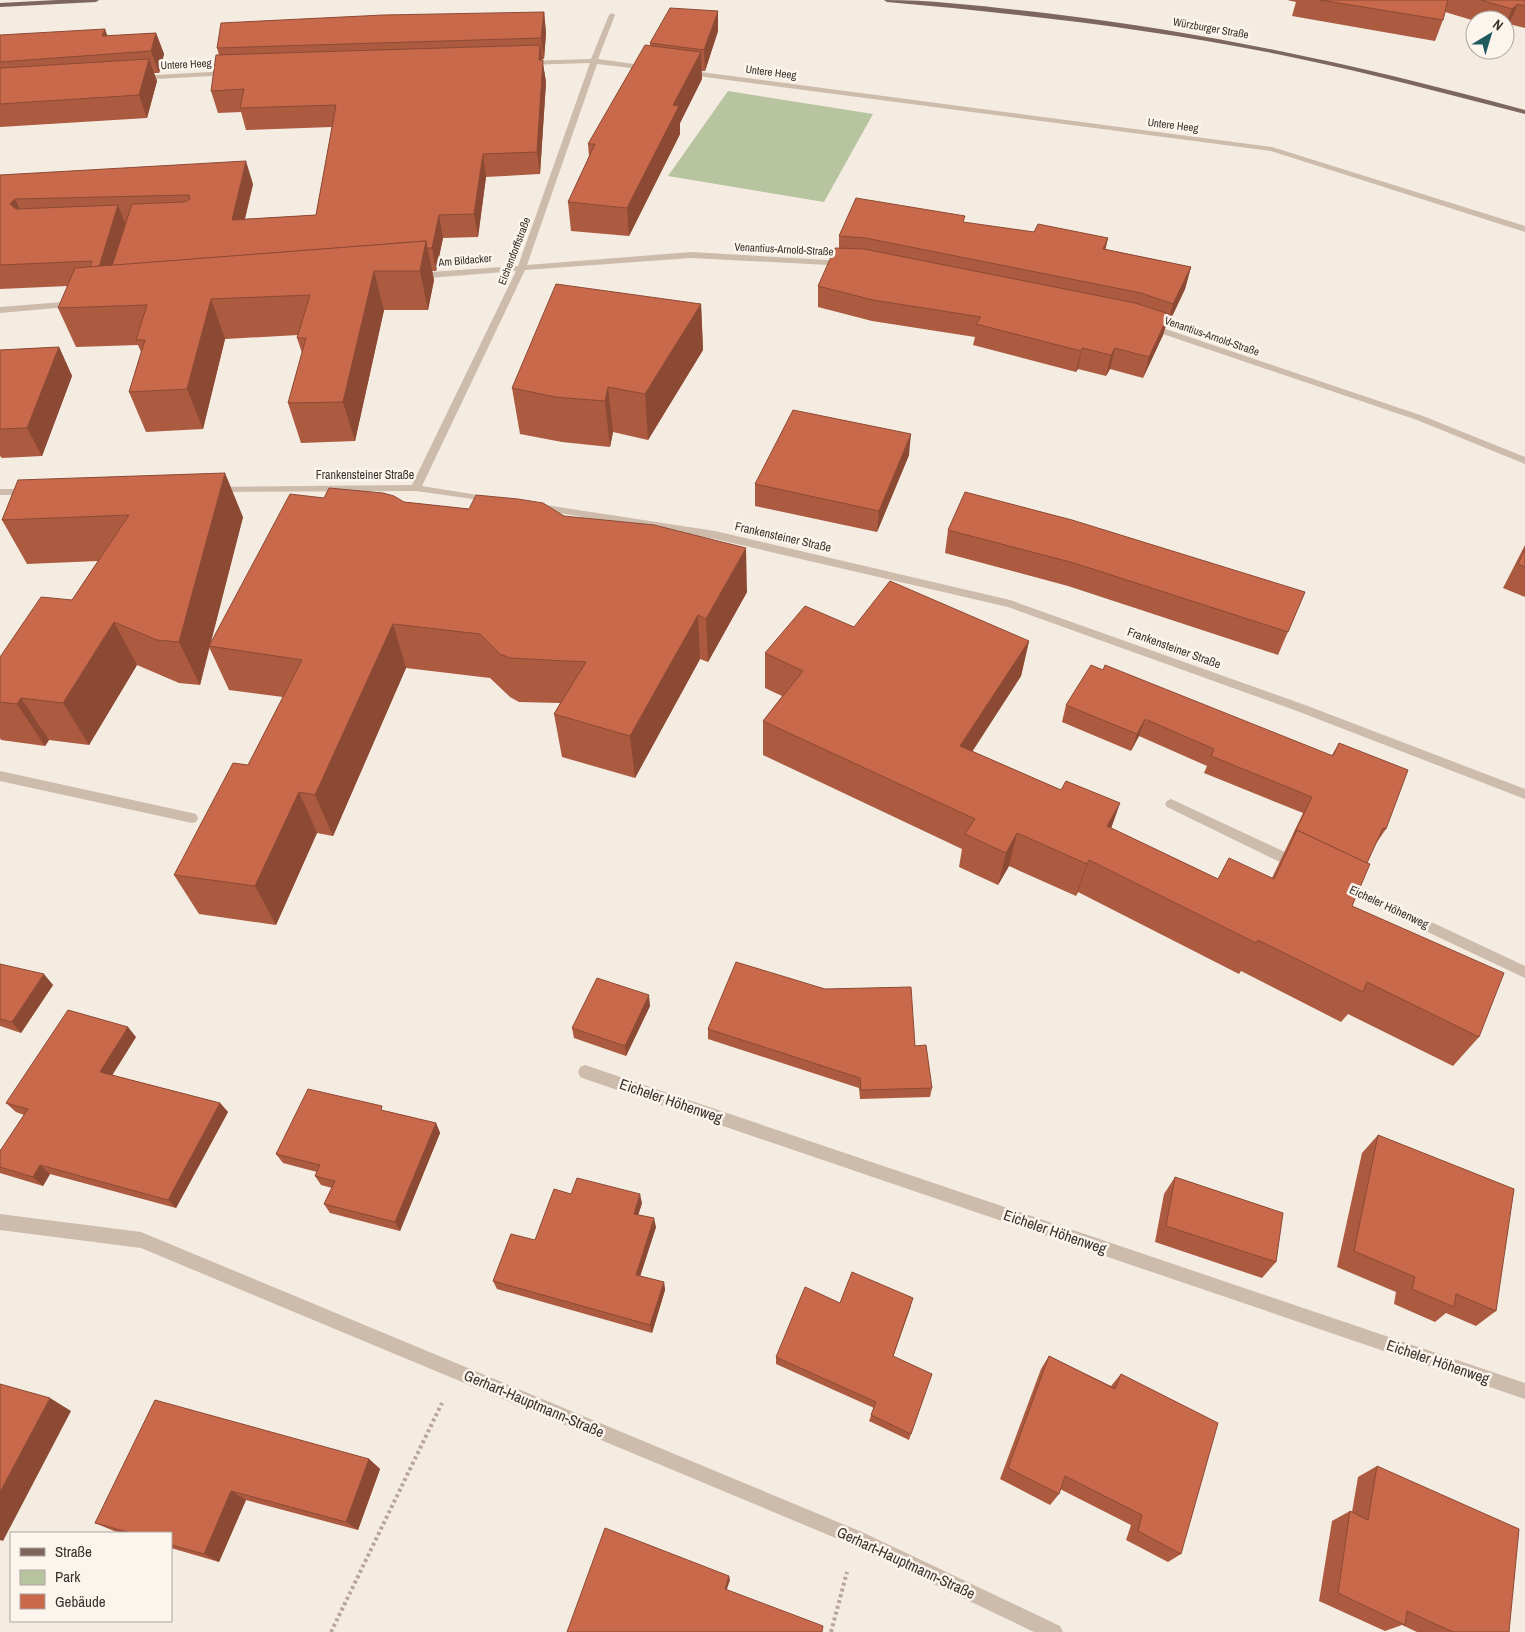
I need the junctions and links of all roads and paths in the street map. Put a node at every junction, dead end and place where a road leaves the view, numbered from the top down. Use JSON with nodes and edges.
{"nodes":[{"id":1,"x":96,"y":0,"type":"edge"},
{"id":2,"x":887,"y":0,"type":"edge"},
{"id":3,"x":0,"y":5,"type":"edge"},
{"id":4,"x":612,"y":15,"type":"dead end"},
{"id":5,"x":594,"y":61,"type":"junction"},
{"id":6,"x":515,"y":63,"type":"edge"},
{"id":7,"x":652,"y":68,"type":"edge"},
{"id":8,"x":672,"y":71,"type":"edge"},
{"id":9,"x":232,"y":73,"type":"edge"},
{"id":10,"x":126,"y":79,"type":"edge"},
{"id":11,"x":1525,"y":112,"type":"edge"},
{"id":12,"x":1525,"y":229,"type":"edge"},
{"id":13,"x":853,"y":264,"type":"edge"},
{"id":14,"x":522,"y":267,"type":"junction"},
{"id":15,"x":405,"y":277,"type":"edge"},
{"id":16,"x":84,"y":304,"type":"edge"},
{"id":17,"x":0,"y":310,"type":"edge"},
{"id":18,"x":1141,"y":323,"type":"edge"},
{"id":19,"x":1525,"y":461,"type":"edge"},
{"id":20,"x":416,"y":488,"type":"junction"},
{"id":21,"x":208,"y":490,"type":"edge"},
{"id":22,"x":0,"y":492,"type":"edge"},
{"id":23,"x":40,"y":492,"type":"edge"},
{"id":24,"x":503,"y":502,"type":"edge"},
{"id":25,"x":532,"y":506,"type":"edge"},
{"id":26,"x":0,"y":776,"type":"edge"},
{"id":27,"x":1525,"y":794,"type":"edge"},
{"id":28,"x":1171,"y":804,"type":"dead end"},
{"id":29,"x":192,"y":818,"type":"dead end"},
{"id":30,"x":1313,"y":871,"type":"edge"},
{"id":31,"x":1330,"y":880,"type":"edge"},
{"id":32,"x":1525,"y":972,"type":"edge"},
{"id":33,"x":585,"y":1072,"type":"dead end"},
{"id":34,"x":0,"y":1222,"type":"edge"},
{"id":35,"x":1525,"y":1391,"type":"edge"},
{"id":36,"x":433,"y":1421,"type":"dead end"},
{"id":37,"x":856,"y":1538,"type":"junction"},
{"id":38,"x":331,"y":1632,"type":"edge"},
{"id":39,"x":831,"y":1632,"type":"edge"},
{"id":40,"x":1054,"y":1632,"type":"edge"}],
"edges":[{"from":1,"to":3,"type":"main road"},
{"from":2,"to":11,"type":"main road","name":"Würzburger Straße"},
{"from":4,"to":5,"type":"street","name":"Eichendorffstraße"},
{"from":5,"to":6,"type":"street"},
{"from":5,"to":7,"type":"street"},
{"from":5,"to":14,"type":"street","name":"Eichendorffstraße"},
{"from":8,"to":12,"type":"street","name":"Untere Heeg"},
{"from":9,"to":10,"type":"street","name":"Untere Heeg"},
{"from":13,"to":14,"type":"street","name":"Venantius-Arnold-Straße"},
{"from":14,"to":15,"type":"street","name":"Am Bildacker"},
{"from":14,"to":20,"type":"street","name":"Eichendorffstraße"},
{"from":16,"to":17,"type":"street"},
{"from":18,"to":19,"type":"street","name":"Venantius-Arnold-Straße"},
{"from":20,"to":21,"type":"street","name":"Frankensteiner Straße"},
{"from":20,"to":24,"type":"street","name":"Frankensteiner Straße"},
{"from":22,"to":23,"type":"street"},
{"from":25,"to":27,"type":"street","name":"Frankensteiner Straße"},
{"from":26,"to":29,"type":"street"},
{"from":28,"to":30,"type":"street"},
{"from":31,"to":32,"type":"street","name":"Eicheler Höhenweg"},
{"from":33,"to":35,"type":"street","name":"Eicheler Höhenweg"},
{"from":34,"to":37,"type":"street","name":"Gerhart-Hauptmann-Straße"},
{"from":36,"to":38,"type":"path"},
{"from":37,"to":39,"type":"path"},
{"from":37,"to":40,"type":"street","name":"Gerhart-Hauptmann-Straße"}]}
